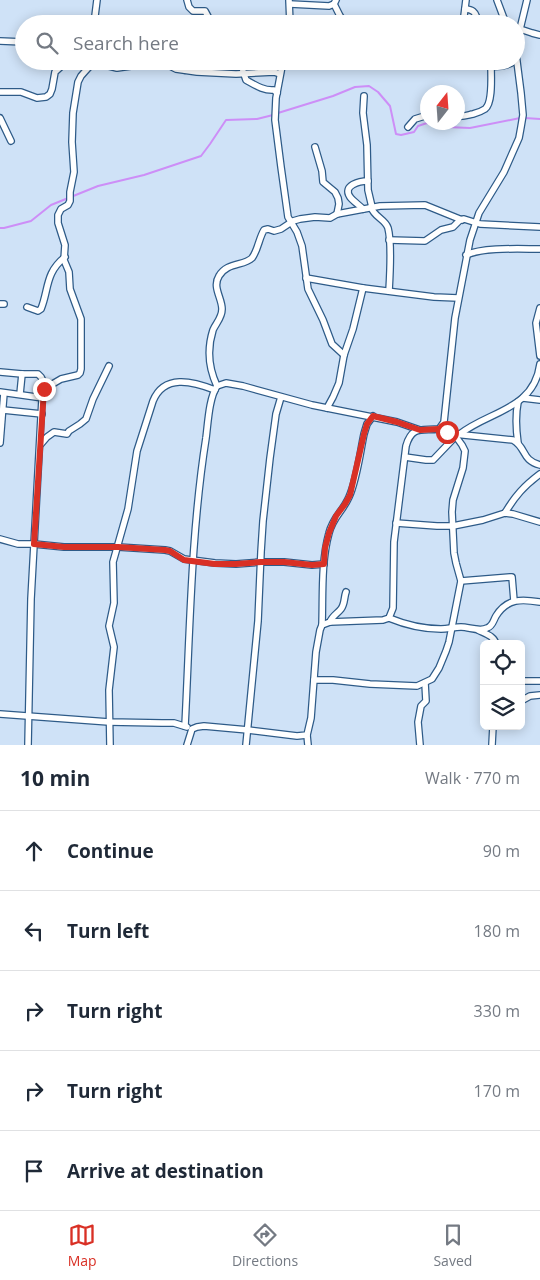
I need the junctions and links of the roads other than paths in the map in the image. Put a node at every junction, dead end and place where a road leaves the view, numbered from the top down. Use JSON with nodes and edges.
{"nodes":[{"id":1,"x":97,"y":0,"type":"edge"},
{"id":2,"x":187,"y":0,"type":"edge"},
{"id":3,"x":466,"y":0,"type":"edge"},
{"id":4,"x":497,"y":0,"type":"edge"},
{"id":5,"x":527,"y":0,"type":"edge"},
{"id":6,"x":290,"y":2,"type":"edge"},
{"id":7,"x":335,"y":2,"type":"edge"},
{"id":8,"x":465,"y":8,"type":"junction"},
{"id":9,"x":95,"y":15,"type":"edge"},
{"id":10,"x":207,"y":15,"type":"edge"},
{"id":11,"x":290,"y":15,"type":"edge"},
{"id":12,"x":340,"y":15,"type":"edge"},
{"id":13,"x":464,"y":15,"type":"edge"},
{"id":14,"x":476,"y":15,"type":"edge"},
{"id":15,"x":503,"y":15,"type":"edge"},
{"id":16,"x":523,"y":15,"type":"edge"},
{"id":17,"x":525,"y":31,"type":"edge"},
{"id":18,"x":540,"y":34,"type":"edge"},
{"id":19,"x":0,"y":41,"type":"edge"},
{"id":20,"x":15,"y":42,"type":"edge"},
{"id":21,"x":57,"y":70,"type":"edge"},
{"id":22,"x":86,"y":70,"type":"edge"},
{"id":23,"x":185,"y":70,"type":"edge"},
{"id":24,"x":242,"y":70,"type":"edge"},
{"id":25,"x":281,"y":70,"type":"edge"},
{"id":26,"x":493,"y":70,"type":"edge"},
{"id":27,"x":517,"y":70,"type":"edge"},
{"id":28,"x":243,"y":74,"type":"junction"},
{"id":29,"x":280,"y":74,"type":"junction"},
{"id":30,"x":0,"y":92,"type":"edge"},
{"id":31,"x":277,"y":93,"type":"junction"},
{"id":32,"x":364,"y":96,"type":"dead end"},
{"id":33,"x":465,"y":116,"type":"edge"},
{"id":34,"x":420,"y":117,"type":"edge"},
{"id":35,"x":0,"y":118,"type":"edge"},
{"id":36,"x":408,"y":127,"type":"dead end"},
{"id":37,"x":11,"y":141,"type":"dead end"},
{"id":38,"x":315,"y":147,"type":"dead end"},
{"id":39,"x":368,"y":182,"type":"junction"},
{"id":40,"x":372,"y":207,"type":"junction"},
{"id":41,"x":362,"y":209,"type":"junction"},
{"id":42,"x":337,"y":214,"type":"junction"},
{"id":43,"x":462,"y":220,"type":"junction"},
{"id":44,"x":291,"y":222,"type":"junction"},
{"id":45,"x":475,"y":223,"type":"junction"},
{"id":46,"x":540,"y":227,"type":"edge"},
{"id":47,"x":389,"y":240,"type":"junction"},
{"id":48,"x":540,"y":249,"type":"edge"},
{"id":49,"x":466,"y":255,"type":"junction"},
{"id":50,"x":65,"y":257,"type":"junction"},
{"id":51,"x":306,"y":278,"type":"junction"},
{"id":52,"x":363,"y":288,"type":"junction"},
{"id":53,"x":389,"y":291,"type":"junction"},
{"id":54,"x":458,"y":298,"type":"junction"},
{"id":55,"x":27,"y":307,"type":"dead end"},
{"id":56,"x":540,"y":308,"type":"edge"},
{"id":57,"x":344,"y":355,"type":"junction"},
{"id":58,"x":540,"y":356,"type":"edge"},
{"id":59,"x":540,"y":364,"type":"edge"},
{"id":60,"x":109,"y":366,"type":"dead end"},
{"id":61,"x":0,"y":372,"type":"edge"},
{"id":62,"x":22,"y":374,"type":"junction"},
{"id":63,"x":216,"y":388,"type":"junction"},
{"id":64,"x":44,"y":389,"type":"junction"},
{"id":65,"x":2,"y":393,"type":"edge"},
{"id":66,"x":20,"y":394,"type":"junction"},
{"id":67,"x":280,"y":397,"type":"junction"},
{"id":68,"x":43,"y":398,"type":"junction"},
{"id":69,"x":521,"y":400,"type":"junction"},
{"id":70,"x":540,"y":400,"type":"edge"},
{"id":71,"x":327,"y":408,"type":"junction"},
{"id":72,"x":3,"y":410,"type":"junction"},
{"id":73,"x":42,"y":414,"type":"junction"},
{"id":74,"x":373,"y":416,"type":"junction"},
{"id":75,"x":1,"y":429,"type":"edge"},
{"id":76,"x":439,"y":429,"type":"junction"},
{"id":77,"x":420,"y":430,"type":"junction"},
{"id":78,"x":456,"y":435,"type":"junction"},
{"id":79,"x":0,"y":443,"type":"edge"},
{"id":80,"x":518,"y":443,"type":"junction"},
{"id":81,"x":41,"y":444,"type":"junction"},
{"id":82,"x":405,"y":457,"type":"junction"},
{"id":83,"x":540,"y":465,"type":"edge"},
{"id":84,"x":540,"y":474,"type":"edge"},
{"id":85,"x":505,"y":513,"type":"junction"},
{"id":86,"x":540,"y":522,"type":"edge"},
{"id":87,"x":396,"y":523,"type":"junction"},
{"id":88,"x":452,"y":526,"type":"junction"},
{"id":89,"x":0,"y":539,"type":"edge"},
{"id":90,"x":34,"y":544,"type":"junction"},
{"id":91,"x":118,"y":547,"type":"junction"},
{"id":92,"x":193,"y":561,"type":"junction"},
{"id":93,"x":261,"y":562,"type":"junction"},
{"id":94,"x":324,"y":564,"type":"junction"},
{"id":95,"x":460,"y":581,"type":"junction"},
{"id":96,"x":346,"y":592,"type":"dead end"},
{"id":97,"x":514,"y":601,"type":"junction"},
{"id":98,"x":540,"y":602,"type":"edge"},
{"id":99,"x":389,"y":618,"type":"junction"},
{"id":100,"x":330,"y":622,"type":"junction"},
{"id":101,"x":322,"y":625,"type":"junction"},
{"id":102,"x":452,"y":628,"type":"junction"},
{"id":103,"x":474,"y":628,"type":"junction"},
{"id":104,"x":494,"y":640,"type":"edge"},
{"id":105,"x":314,"y":680,"type":"junction"},
{"id":106,"x":525,"y":680,"type":"edge"},
{"id":107,"x":540,"y":681,"type":"edge"},
{"id":108,"x":426,"y":683,"type":"junction"},
{"id":109,"x":540,"y":695,"type":"edge"},
{"id":110,"x":525,"y":699,"type":"edge"},
{"id":111,"x":0,"y":714,"type":"edge"},
{"id":112,"x":28,"y":717,"type":"junction"},
{"id":113,"x":109,"y":722,"type":"junction"},
{"id":114,"x":185,"y":726,"type":"junction"},
{"id":115,"x":192,"y":730,"type":"junction"},
{"id":116,"x":248,"y":730,"type":"junction"},
{"id":117,"x":493,"y":730,"type":"edge"},
{"id":118,"x":307,"y":735,"type":"junction"},
{"id":119,"x":28,"y":745,"type":"edge"},
{"id":120,"x":110,"y":745,"type":"edge"},
{"id":121,"x":187,"y":745,"type":"edge"},
{"id":122,"x":246,"y":745,"type":"edge"},
{"id":123,"x":308,"y":745,"type":"edge"},
{"id":124,"x":420,"y":745,"type":"edge"},
{"id":125,"x":492,"y":745,"type":"edge"}],
"edges":[{"from":1,"to":9,"type":"street"},
{"from":2,"to":10,"type":"street"},
{"from":3,"to":8,"type":"street"},
{"from":4,"to":15,"type":"street"},
{"from":5,"to":16,"type":"street"},
{"from":6,"to":7,"type":"street"},
{"from":6,"to":11,"type":"street"},
{"from":7,"to":12,"type":"street"},
{"from":8,"to":13,"type":"street"},
{"from":8,"to":14,"type":"street"},
{"from":17,"to":18,"type":"street"},
{"from":19,"to":20,"type":"street"},
{"from":21,"to":30,"type":"street"},
{"from":22,"to":50,"type":"street"},
{"from":23,"to":28,"type":"street"},
{"from":24,"to":28,"type":"street"},
{"from":25,"to":29,"type":"street"},
{"from":26,"to":33,"type":"street"},
{"from":27,"to":45,"type":"street"},
{"from":28,"to":29,"type":"street"},
{"from":28,"to":31,"type":"street"},
{"from":29,"to":31,"type":"street"},
{"from":31,"to":44,"type":"street"},
{"from":32,"to":39,"type":"street"},
{"from":34,"to":36,"type":"street"},
{"from":35,"to":37,"type":"street"},
{"from":38,"to":42,"type":"street"},
{"from":39,"to":40,"type":"street"},
{"from":39,"to":41,"type":"street"},
{"from":40,"to":41,"type":"street"},
{"from":40,"to":43,"type":"street"},
{"from":40,"to":47,"type":"street"},
{"from":41,"to":42,"type":"street"},
{"from":42,"to":44,"type":"street"},
{"from":43,"to":45,"type":"street"},
{"from":43,"to":47,"type":"street"},
{"from":44,"to":51,"type":"street"},
{"from":44,"to":63,"type":"street"},
{"from":45,"to":46,"type":"street"},
{"from":45,"to":49,"type":"street"},
{"from":47,"to":53,"type":"street"},
{"from":48,"to":49,"type":"street"},
{"from":49,"to":54,"type":"street"},
{"from":50,"to":55,"type":"street"},
{"from":50,"to":64,"type":"street"},
{"from":51,"to":52,"type":"street"},
{"from":51,"to":57,"type":"street"},
{"from":52,"to":53,"type":"street"},
{"from":52,"to":57,"type":"street"},
{"from":53,"to":54,"type":"street"},
{"from":54,"to":76,"type":"street"},
{"from":56,"to":58,"type":"street"},
{"from":57,"to":71,"type":"street"},
{"from":59,"to":69,"type":"street"},
{"from":60,"to":81,"type":"street"},
{"from":61,"to":62,"type":"street"},
{"from":62,"to":64,"type":"street"},
{"from":62,"to":66,"type":"street"},
{"from":63,"to":67,"type":"street"},
{"from":63,"to":91,"type":"street"},
{"from":63,"to":92,"type":"street"},
{"from":64,"to":68,"type":"street"},
{"from":65,"to":66,"type":"street"},
{"from":65,"to":72,"type":"street"},
{"from":66,"to":68,"type":"street"},
{"from":67,"to":71,"type":"street"},
{"from":67,"to":93,"type":"street"},
{"from":68,"to":73,"type":"street"},
{"from":69,"to":70,"type":"street"},
{"from":69,"to":78,"type":"street"},
{"from":69,"to":80,"type":"street"},
{"from":71,"to":74,"type":"street"},
{"from":72,"to":73,"type":"street"},
{"from":72,"to":75,"type":"street"},
{"from":73,"to":81,"type":"street"},
{"from":74,"to":77,"type":"street"},
{"from":74,"to":94,"type":"street"},
{"from":75,"to":79,"type":"street"},
{"from":76,"to":77,"type":"street"},
{"from":76,"to":78,"type":"street"},
{"from":77,"to":82,"type":"street"},
{"from":78,"to":80,"type":"street"},
{"from":78,"to":82,"type":"street"},
{"from":78,"to":88,"type":"street"},
{"from":80,"to":83,"type":"street"},
{"from":81,"to":90,"type":"street"},
{"from":82,"to":87,"type":"street"},
{"from":84,"to":85,"type":"street"},
{"from":85,"to":86,"type":"street"},
{"from":85,"to":88,"type":"street"},
{"from":87,"to":88,"type":"street"},
{"from":87,"to":99,"type":"street"},
{"from":88,"to":95,"type":"street"},
{"from":89,"to":90,"type":"street"},
{"from":90,"to":91,"type":"street"},
{"from":90,"to":112,"type":"street"},
{"from":91,"to":92,"type":"street"},
{"from":91,"to":113,"type":"street"},
{"from":92,"to":93,"type":"street"},
{"from":92,"to":114,"type":"street"},
{"from":93,"to":94,"type":"street"},
{"from":93,"to":116,"type":"street"},
{"from":94,"to":101,"type":"street"},
{"from":95,"to":97,"type":"street"},
{"from":95,"to":102,"type":"street"},
{"from":96,"to":100,"type":"street"},
{"from":97,"to":98,"type":"street"},
{"from":97,"to":103,"type":"street"},
{"from":99,"to":100,"type":"street"},
{"from":99,"to":102,"type":"street"},
{"from":100,"to":101,"type":"street"},
{"from":101,"to":105,"type":"street"},
{"from":102,"to":103,"type":"street"},
{"from":102,"to":108,"type":"street"},
{"from":103,"to":104,"type":"street"},
{"from":105,"to":108,"type":"street"},
{"from":105,"to":118,"type":"street"},
{"from":106,"to":107,"type":"street"},
{"from":108,"to":124,"type":"street"},
{"from":109,"to":110,"type":"street"},
{"from":111,"to":112,"type":"street"},
{"from":112,"to":113,"type":"street"},
{"from":112,"to":119,"type":"street"},
{"from":113,"to":114,"type":"street"},
{"from":113,"to":120,"type":"street"},
{"from":114,"to":115,"type":"street"},
{"from":115,"to":116,"type":"street"},
{"from":115,"to":121,"type":"street"},
{"from":116,"to":118,"type":"street"},
{"from":116,"to":122,"type":"street"},
{"from":117,"to":125,"type":"street"},
{"from":118,"to":123,"type":"street"}]}
